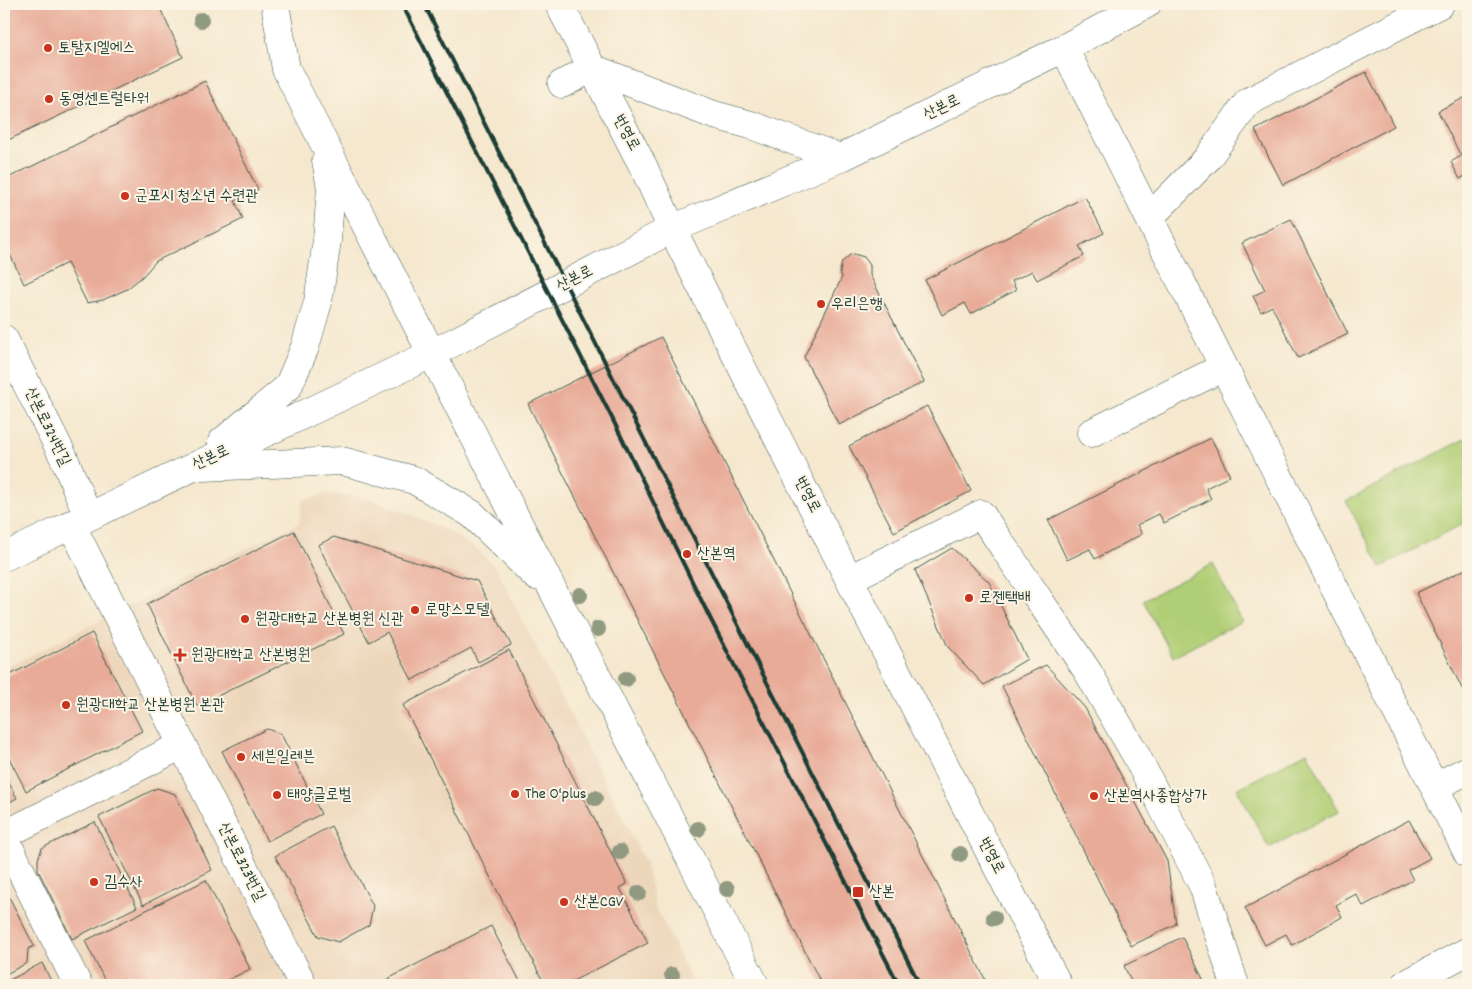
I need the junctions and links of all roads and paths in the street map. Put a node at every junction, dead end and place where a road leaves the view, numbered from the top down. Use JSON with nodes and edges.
{"nodes":[{"id":1,"x":275,"y":4,"type":"edge"},
{"id":2,"x":295,"y":4,"type":"edge"},
{"id":3,"x":559,"y":4,"type":"edge"},
{"id":4,"x":1147,"y":4,"type":"edge"},
{"id":5,"x":1440,"y":4,"type":"edge"},
{"id":6,"x":1064,"y":48,"type":"junction"},
{"id":7,"x":592,"y":68,"type":"junction"},
{"id":8,"x":286,"y":69,"type":"junction"},
{"id":9,"x":562,"y":84,"type":"dead end"},
{"id":10,"x":322,"y":139,"type":"junction"},
{"id":11,"x":840,"y":158,"type":"junction"},
{"id":12,"x":1150,"y":217,"type":"junction"},
{"id":13,"x":672,"y":229,"type":"junction"},
{"id":14,"x":4,"y":339,"type":"edge"},
{"id":15,"x":431,"y":354,"type":"junction"},
{"id":16,"x":1224,"y":367,"type":"junction"},
{"id":17,"x":1091,"y":434,"type":"dead end"},
{"id":18,"x":192,"y":467,"type":"junction"},
{"id":19,"x":80,"y":520,"type":"junction"},
{"id":20,"x":4,"y":557,"type":"edge"},
{"id":21,"x":849,"y":579,"type":"junction"},
{"id":22,"x":553,"y":593,"type":"junction"},
{"id":23,"x":182,"y":745,"type":"junction"},
{"id":24,"x":1468,"y":770,"type":"edge"},
{"id":25,"x":1436,"y":786,"type":"junction"},
{"id":26,"x":4,"y":836,"type":"edge"},
{"id":27,"x":1468,"y":854,"type":"edge"},
{"id":28,"x":1468,"y":951,"type":"edge"},
{"id":29,"x":297,"y":983,"type":"edge"},
{"id":30,"x":78,"y":985,"type":"edge"},
{"id":31,"x":755,"y":985,"type":"edge"},
{"id":32,"x":1058,"y":985,"type":"edge"},
{"id":33,"x":1235,"y":985,"type":"edge"},
{"id":34,"x":1404,"y":985,"type":"edge"}],
"edges":[{"from":1,"to":8,"type":"street"},
{"from":2,"to":8,"type":"street"},
{"from":3,"to":7,"type":"street","name":"번영로"},
{"from":4,"to":6,"type":"street","name":"산본로"},
{"from":5,"to":12,"type":"street"},
{"from":6,"to":11,"type":"street","name":"산본로"},
{"from":6,"to":12,"type":"street"},
{"from":7,"to":9,"type":"street"},
{"from":7,"to":11,"type":"street"},
{"from":7,"to":13,"type":"street","name":"번영로"},
{"from":8,"to":10,"type":"street"},
{"from":10,"to":15,"type":"street"},
{"from":10,"to":18,"type":"street"},
{"from":11,"to":13,"type":"street","name":"산본로"},
{"from":12,"to":16,"type":"street"},
{"from":13,"to":15,"type":"street","name":"산본로"},
{"from":13,"to":21,"type":"street","name":"번영로"},
{"from":14,"to":19,"type":"street","name":"산본로324번길"},
{"from":15,"to":18,"type":"street","name":"산본로"},
{"from":15,"to":22,"type":"street"},
{"from":16,"to":17,"type":"street"},
{"from":16,"to":25,"type":"street"},
{"from":18,"to":19,"type":"street","name":"산본로"},
{"from":18,"to":22,"type":"street"},
{"from":19,"to":20,"type":"street","name":"산본로"},
{"from":19,"to":23,"type":"street","name":"산본로323번길"},
{"from":21,"to":32,"type":"street","name":"번영로"},
{"from":21,"to":33,"type":"street"},
{"from":22,"to":31,"type":"street"},
{"from":23,"to":26,"type":"street"},
{"from":23,"to":29,"type":"street","name":"산본로323번길"},
{"from":24,"to":25,"type":"street"},
{"from":25,"to":27,"type":"street"},
{"from":26,"to":30,"type":"street"},
{"from":28,"to":34,"type":"street"}]}
